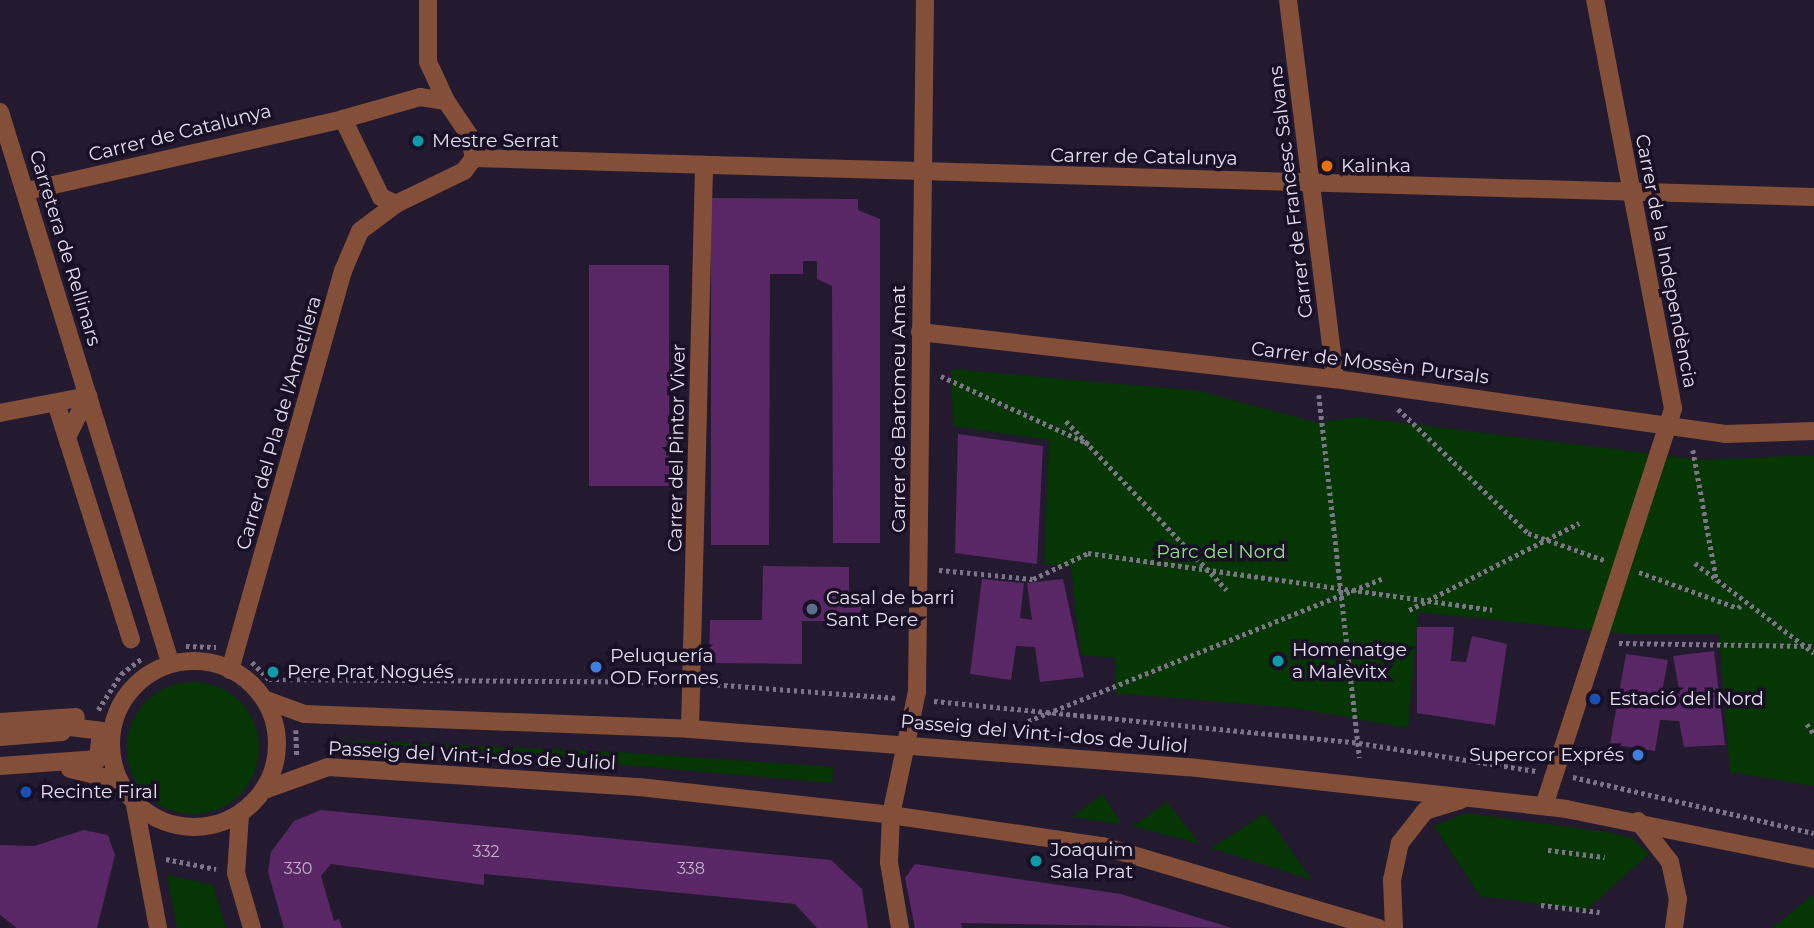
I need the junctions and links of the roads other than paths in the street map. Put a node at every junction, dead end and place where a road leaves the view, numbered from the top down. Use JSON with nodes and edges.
{"nodes":[{"id":1,"x":428,"y":0,"type":"edge"},
{"id":2,"x":925,"y":0,"type":"edge"},
{"id":3,"x":1288,"y":0,"type":"edge"},
{"id":4,"x":1595,"y":0,"type":"edge"},
{"id":5,"x":446,"y":101,"type":"junction"},
{"id":6,"x":0,"y":112,"type":"edge"},
{"id":7,"x":343,"y":119,"type":"junction"},
{"id":8,"x":474,"y":158,"type":"junction"},
{"id":9,"x":704,"y":167,"type":"junction"},
{"id":10,"x":922,"y":175,"type":"junction"},
{"id":11,"x":1313,"y":181,"type":"junction"},
{"id":12,"x":1630,"y":190,"type":"junction"},
{"id":13,"x":27,"y":191,"type":"junction"},
{"id":14,"x":1814,"y":197,"type":"edge"},
{"id":15,"x":396,"y":204,"type":"junction"},
{"id":16,"x":920,"y":332,"type":"junction"},
{"id":17,"x":1335,"y":379,"type":"junction"},
{"id":18,"x":89,"y":396,"type":"junction"},
{"id":19,"x":56,"y":403,"type":"junction"},
{"id":20,"x":0,"y":413,"type":"edge"},
{"id":21,"x":1670,"y":424,"type":"junction"},
{"id":22,"x":1814,"y":431,"type":"edge"},
{"id":23,"x":67,"y":437,"type":"junction"},
{"id":24,"x":131,"y":639,"type":"dead end"},
{"id":25,"x":170,"y":662,"type":"junction"},
{"id":26,"x":230,"y":670,"type":"junction"},
{"id":27,"x":266,"y":700,"type":"junction"},
{"id":28,"x":114,"y":717,"type":"junction"},
{"id":29,"x":0,"y":722,"type":"edge"},
{"id":30,"x":690,"y":729,"type":"junction"},
{"id":31,"x":0,"y":737,"type":"edge"},
{"id":32,"x":904,"y":742,"type":"junction"},
{"id":33,"x":0,"y":766,"type":"edge"},
{"id":34,"x":0,"y":775,"type":"edge"},
{"id":35,"x":117,"y":780,"type":"junction"},
{"id":36,"x":267,"y":789,"type":"junction"},
{"id":37,"x":1474,"y":798,"type":"junction"},
{"id":38,"x":135,"y":805,"type":"junction"},
{"id":39,"x":1544,"y":806,"type":"junction"},
{"id":40,"x":240,"y":815,"type":"junction"},
{"id":41,"x":891,"y":815,"type":"junction"},
{"id":42,"x":1639,"y":821,"type":"junction"},
{"id":43,"x":1814,"y":859,"type":"edge"},
{"id":44,"x":158,"y":928,"type":"edge"},
{"id":45,"x":252,"y":928,"type":"edge"},
{"id":46,"x":901,"y":928,"type":"edge"},
{"id":47,"x":1378,"y":928,"type":"edge"},
{"id":48,"x":1394,"y":928,"type":"edge"},
{"id":49,"x":1674,"y":928,"type":"edge"}],
"edges":[{"from":1,"to":5,"type":"street"},
{"from":2,"to":10,"type":"street","name":"Carrer de Bartomeu Amat"},
{"from":3,"to":11,"type":"street","name":"Carrer de Francesc Salvans"},
{"from":4,"to":12,"type":"street","name":"Carrer de la Independència"},
{"from":5,"to":7,"type":"street","name":"Carrer de Catalunya"},
{"from":5,"to":8,"type":"street"},
{"from":6,"to":13,"type":"street","name":"Carretera de Rellinars"},
{"from":7,"to":13,"type":"street","name":"Carrer de Catalunya"},
{"from":7,"to":15,"type":"street"},
{"from":8,"to":9,"type":"street","name":"Carrer de Catalunya"},
{"from":8,"to":15,"type":"street","name":"Carrer del Pla de l'Ametllera"},
{"from":9,"to":10,"type":"street","name":"Carrer de Catalunya"},
{"from":9,"to":30,"type":"street","name":"Carrer del Pintor Viver"},
{"from":10,"to":11,"type":"street","name":"Carrer de Catalunya"},
{"from":10,"to":16,"type":"street","name":"Carrer de Bartomeu Amat"},
{"from":11,"to":12,"type":"street","name":"Carrer de Catalunya"},
{"from":11,"to":17,"type":"street","name":"Carrer de Francesc Salvans"},
{"from":12,"to":14,"type":"street","name":"Carrer de Catalunya"},
{"from":12,"to":21,"type":"street","name":"Carrer de la Independència"},
{"from":13,"to":18,"type":"street","name":"Carretera de Rellinars"},
{"from":15,"to":26,"type":"street","name":"Carrer del Pla de l'Ametllera"},
{"from":16,"to":17,"type":"street","name":"Carrer de Mossèn Pursals"},
{"from":16,"to":32,"type":"street","name":"Carrer de Bartomeu Amat"},
{"from":17,"to":21,"type":"street","name":"Carrer de Mossèn Pursals"},
{"from":18,"to":19,"type":"street"},
{"from":18,"to":23,"type":"street"},
{"from":18,"to":25,"type":"street","name":"Carretera de Rellinars"},
{"from":19,"to":20,"type":"street"},
{"from":19,"to":23,"type":"street"},
{"from":21,"to":22,"type":"street","name":"Carrer de Mossèn Pursals"},
{"from":21,"to":39,"type":"street","name":"Carrer de la Independència"},
{"from":23,"to":24,"type":"street"},
{"from":25,"to":26,"type":"street"},
{"from":25,"to":28,"type":"street"},
{"from":26,"to":27,"type":"street"},
{"from":27,"to":30,"type":"street","name":"Passeig del Vint-i-dos de Juliol"},
{"from":27,"to":36,"type":"street"},
{"from":28,"to":29,"type":"street"},
{"from":28,"to":35,"type":"street"},
{"from":30,"to":32,"type":"street","name":"Passeig del Vint-i-dos de Juliol"},
{"from":31,"to":33,"type":"street"},
{"from":32,"to":37,"type":"street","name":"Passeig del Vint-i-dos de Juliol"},
{"from":32,"to":41,"type":"street","name":"Carrer de Bartomeu Amat"},
{"from":34,"to":35,"type":"street"},
{"from":35,"to":38,"type":"street"},
{"from":36,"to":40,"type":"street"},
{"from":36,"to":41,"type":"street","name":"Passeig del Vint-i-dos de Juliol"},
{"from":37,"to":39,"type":"street","name":"Passeig del Vint-i-dos de Juliol"},
{"from":37,"to":48,"type":"street"},
{"from":38,"to":40,"type":"street"},
{"from":38,"to":44,"type":"street"},
{"from":39,"to":42,"type":"street","name":"Passeig del Vint-i-dos de Juliol"},
{"from":40,"to":45,"type":"street"},
{"from":41,"to":46,"type":"street","name":"Carrer de Bartomeu Amat"},
{"from":41,"to":47,"type":"street","name":"Passeig del Vint-i-dos de Juliol"},
{"from":42,"to":43,"type":"street","name":"Passeig del Vint-i-dos de Juliol"},
{"from":42,"to":49,"type":"street"}]}
